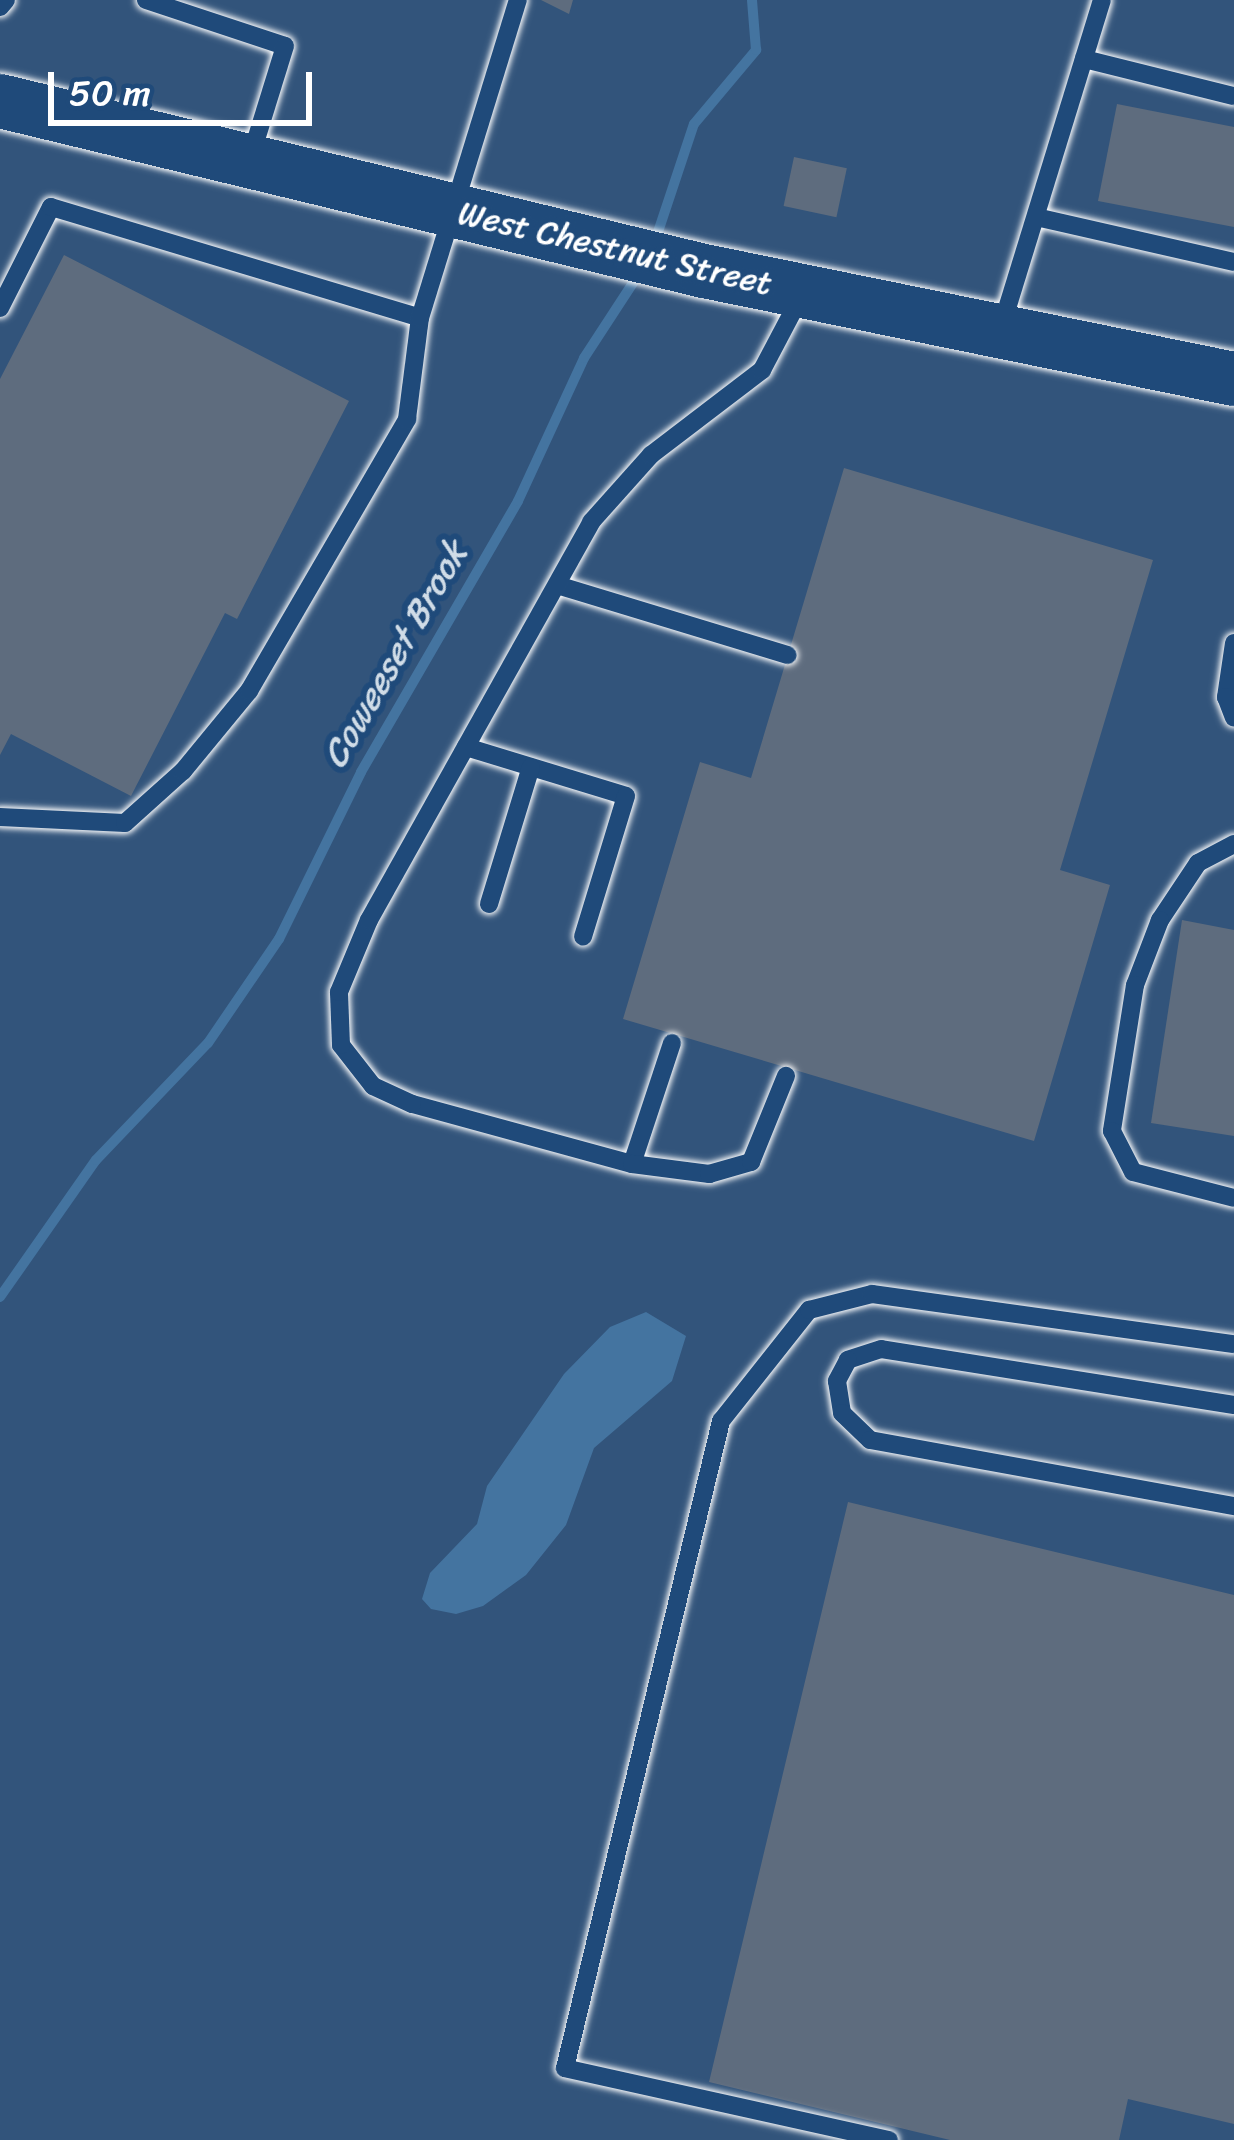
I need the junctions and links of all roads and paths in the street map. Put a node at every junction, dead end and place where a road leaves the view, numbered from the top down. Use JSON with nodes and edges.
{"nodes":[{"id":1,"x":6,"y":0,"type":"edge"},
{"id":2,"x":146,"y":0,"type":"edge"},
{"id":3,"x":518,"y":0,"type":"edge"},
{"id":4,"x":1102,"y":0,"type":"edge"},
{"id":5,"x":0,"y":8,"type":"edge"},
{"id":6,"x":1084,"y":59,"type":"junction"},
{"id":7,"x":1234,"y":96,"type":"edge"},
{"id":8,"x":0,"y":101,"type":"edge"},
{"id":9,"x":249,"y":161,"type":"junction"},
{"id":10,"x":455,"y":211,"type":"junction"},
{"id":11,"x":1036,"y":217,"type":"junction"},
{"id":12,"x":1234,"y":262,"type":"edge"},
{"id":13,"x":802,"y":293,"type":"junction"},
{"id":14,"x":0,"y":308,"type":"edge"},
{"id":15,"x":421,"y":319,"type":"junction"},
{"id":16,"x":1000,"y":332,"type":"junction"},
{"id":17,"x":1234,"y":379,"type":"edge"},
{"id":18,"x":557,"y":585,"type":"junction"},
{"id":19,"x":1234,"y":644,"type":"edge"},
{"id":20,"x":788,"y":655,"type":"dead end"},
{"id":21,"x":1234,"y":718,"type":"edge"},
{"id":22,"x":466,"y":747,"type":"junction"},
{"id":23,"x":531,"y":766,"type":"junction"},
{"id":24,"x":0,"y":817,"type":"edge"},
{"id":25,"x":1234,"y":844,"type":"edge"},
{"id":26,"x":489,"y":904,"type":"dead end"},
{"id":27,"x":584,"y":937,"type":"dead end"},
{"id":28,"x":672,"y":1043,"type":"dead end"},
{"id":29,"x":786,"y":1076,"type":"dead end"},
{"id":30,"x":632,"y":1164,"type":"junction"},
{"id":31,"x":1234,"y":1198,"type":"edge"},
{"id":32,"x":1234,"y":1344,"type":"edge"},
{"id":33,"x":1234,"y":1405,"type":"edge"},
{"id":34,"x":1234,"y":1506,"type":"edge"},
{"id":35,"x":889,"y":2140,"type":"edge"}],
"edges":[{"from":1,"to":5,"type":"lane"},
{"from":2,"to":9,"type":"lane"},
{"from":3,"to":10,"type":"lane"},
{"from":4,"to":6,"type":"lane"},
{"from":6,"to":7,"type":"lane"},
{"from":6,"to":11,"type":"lane"},
{"from":8,"to":9,"type":"main road","name":"West Chestnut Street"},
{"from":9,"to":10,"type":"main road","name":"West Chestnut Street"},
{"from":10,"to":13,"type":"main road","name":"West Chestnut Street"},
{"from":10,"to":15,"type":"lane"},
{"from":11,"to":12,"type":"lane"},
{"from":11,"to":16,"type":"lane"},
{"from":13,"to":16,"type":"main road","name":"West Chestnut Street"},
{"from":13,"to":18,"type":"lane"},
{"from":14,"to":15,"type":"lane"},
{"from":15,"to":24,"type":"lane"},
{"from":16,"to":17,"type":"main road","name":"West Chestnut Street"},
{"from":18,"to":20,"type":"lane"},
{"from":18,"to":22,"type":"lane"},
{"from":19,"to":21,"type":"lane"},
{"from":22,"to":23,"type":"lane"},
{"from":22,"to":30,"type":"lane"},
{"from":23,"to":26,"type":"lane"},
{"from":23,"to":27,"type":"lane"},
{"from":25,"to":31,"type":"lane"},
{"from":28,"to":30,"type":"lane"},
{"from":29,"to":30,"type":"lane"},
{"from":32,"to":35,"type":"lane"},
{"from":33,"to":34,"type":"lane"}]}
